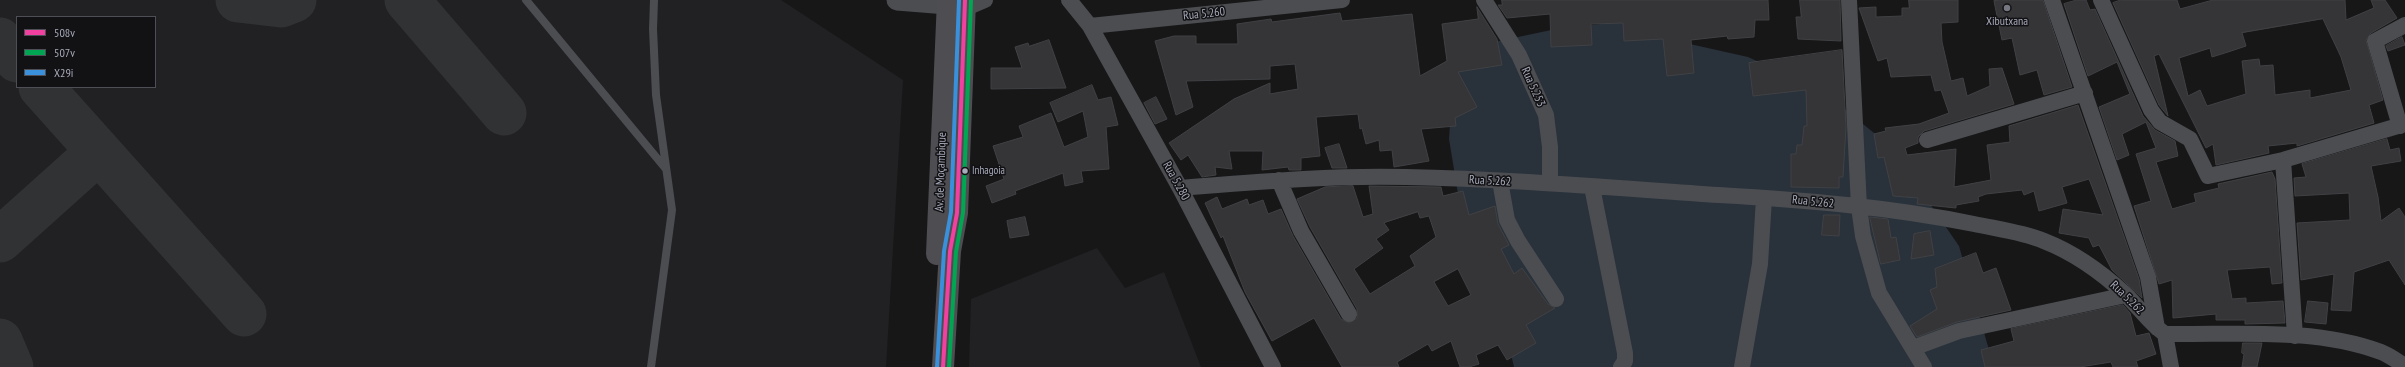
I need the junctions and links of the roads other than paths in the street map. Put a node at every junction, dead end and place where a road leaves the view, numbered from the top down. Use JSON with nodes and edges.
{"nodes":[{"id":1,"x":526,"y":0,"type":"edge"},
{"id":2,"x":654,"y":0,"type":"edge"},
{"id":3,"x":897,"y":0,"type":"edge"},
{"id":4,"x":985,"y":0,"type":"edge"},
{"id":5,"x":1069,"y":0,"type":"edge"},
{"id":6,"x":1342,"y":0,"type":"edge"},
{"id":7,"x":1484,"y":0,"type":"edge"},
{"id":8,"x":1849,"y":0,"type":"edge"},
{"id":9,"x":2052,"y":0,"type":"edge"},
{"id":10,"x":2101,"y":0,"type":"edge"},
{"id":11,"x":956,"y":3,"type":"edge"},
{"id":12,"x":2405,"y":25,"type":"edge"},
{"id":13,"x":1090,"y":26,"type":"junction"},
{"id":14,"x":2085,"y":93,"type":"junction"},
{"id":15,"x":2403,"y":125,"type":"edge"},
{"id":16,"x":1927,"y":140,"type":"dead end"},
{"id":17,"x":2283,"y":160,"type":"junction"},
{"id":18,"x":666,"y":170,"type":"junction"},
{"id":19,"x":1279,"y":180,"type":"junction"},
{"id":20,"x":1500,"y":181,"type":"junction"},
{"id":21,"x":1550,"y":184,"type":"junction"},
{"id":22,"x":1592,"y":187,"type":"junction"},
{"id":23,"x":1180,"y":188,"type":"junction"},
{"id":24,"x":1764,"y":198,"type":"junction"},
{"id":25,"x":1859,"y":208,"type":"junction"},
{"id":26,"x":2126,"y":295,"type":"junction"},
{"id":27,"x":1556,"y":299,"type":"dead end"},
{"id":28,"x":1349,"y":314,"type":"dead end"},
{"id":29,"x":2161,"y":331,"type":"junction"},
{"id":30,"x":2295,"y":336,"type":"junction"},
{"id":31,"x":1913,"y":348,"type":"junction"},
{"id":32,"x":2168,"y":366,"type":"edge"},
{"id":33,"x":2405,"y":366,"type":"edge"},
{"id":34,"x":651,"y":367,"type":"edge"},
{"id":35,"x":931,"y":367,"type":"edge"},
{"id":36,"x":943,"y":367,"type":"edge"},
{"id":37,"x":1272,"y":367,"type":"edge"},
{"id":38,"x":1621,"y":367,"type":"edge"},
{"id":39,"x":1742,"y":367,"type":"edge"},
{"id":40,"x":1924,"y":367,"type":"edge"}],
"edges":[{"from":1,"to":18,"type":"lane"},
{"from":2,"to":18,"type":"lane"},
{"from":3,"to":11,"type":"street"},
{"from":4,"to":11,"type":"street"},
{"from":5,"to":13,"type":"street","name":"Rua 5.280"},
{"from":6,"to":13,"type":"street","name":"Rua 5.260"},
{"from":7,"to":21,"type":"street","name":"Rua 5.253"},
{"from":8,"to":25,"type":"street"},
{"from":9,"to":14,"type":"street"},
{"from":10,"to":17,"type":"street"},
{"from":11,"to":35,"type":"highway","name":"Av. de Moçambique"},
{"from":11,"to":36,"type":"highway","name":"Av. de Moçambique"},
{"from":12,"to":15,"type":"street"},
{"from":13,"to":23,"type":"street","name":"Rua 5.280"},
{"from":14,"to":16,"type":"street"},
{"from":14,"to":29,"type":"street"},
{"from":15,"to":17,"type":"street"},
{"from":17,"to":30,"type":"street"},
{"from":18,"to":34,"type":"lane"},
{"from":19,"to":20,"type":"street","name":"Rua 5.262"},
{"from":19,"to":23,"type":"street","name":"Rua 5.262"},
{"from":19,"to":28,"type":"street"},
{"from":20,"to":21,"type":"street","name":"Rua 5.262"},
{"from":20,"to":27,"type":"street"},
{"from":21,"to":22,"type":"street","name":"Rua 5.262"},
{"from":22,"to":24,"type":"street","name":"Rua 5.262"},
{"from":22,"to":38,"type":"street"},
{"from":23,"to":37,"type":"street","name":"Rua 5.280"},
{"from":24,"to":25,"type":"street","name":"Rua 5.262"},
{"from":24,"to":39,"type":"street"},
{"from":25,"to":26,"type":"street","name":"Rua 5.262"},
{"from":25,"to":31,"type":"street"},
{"from":26,"to":29,"type":"street","name":"Rua 5.262"},
{"from":26,"to":31,"type":"street"},
{"from":29,"to":30,"type":"street"},
{"from":29,"to":32,"type":"street"},
{"from":30,"to":33,"type":"street"},
{"from":31,"to":40,"type":"street"}]}
